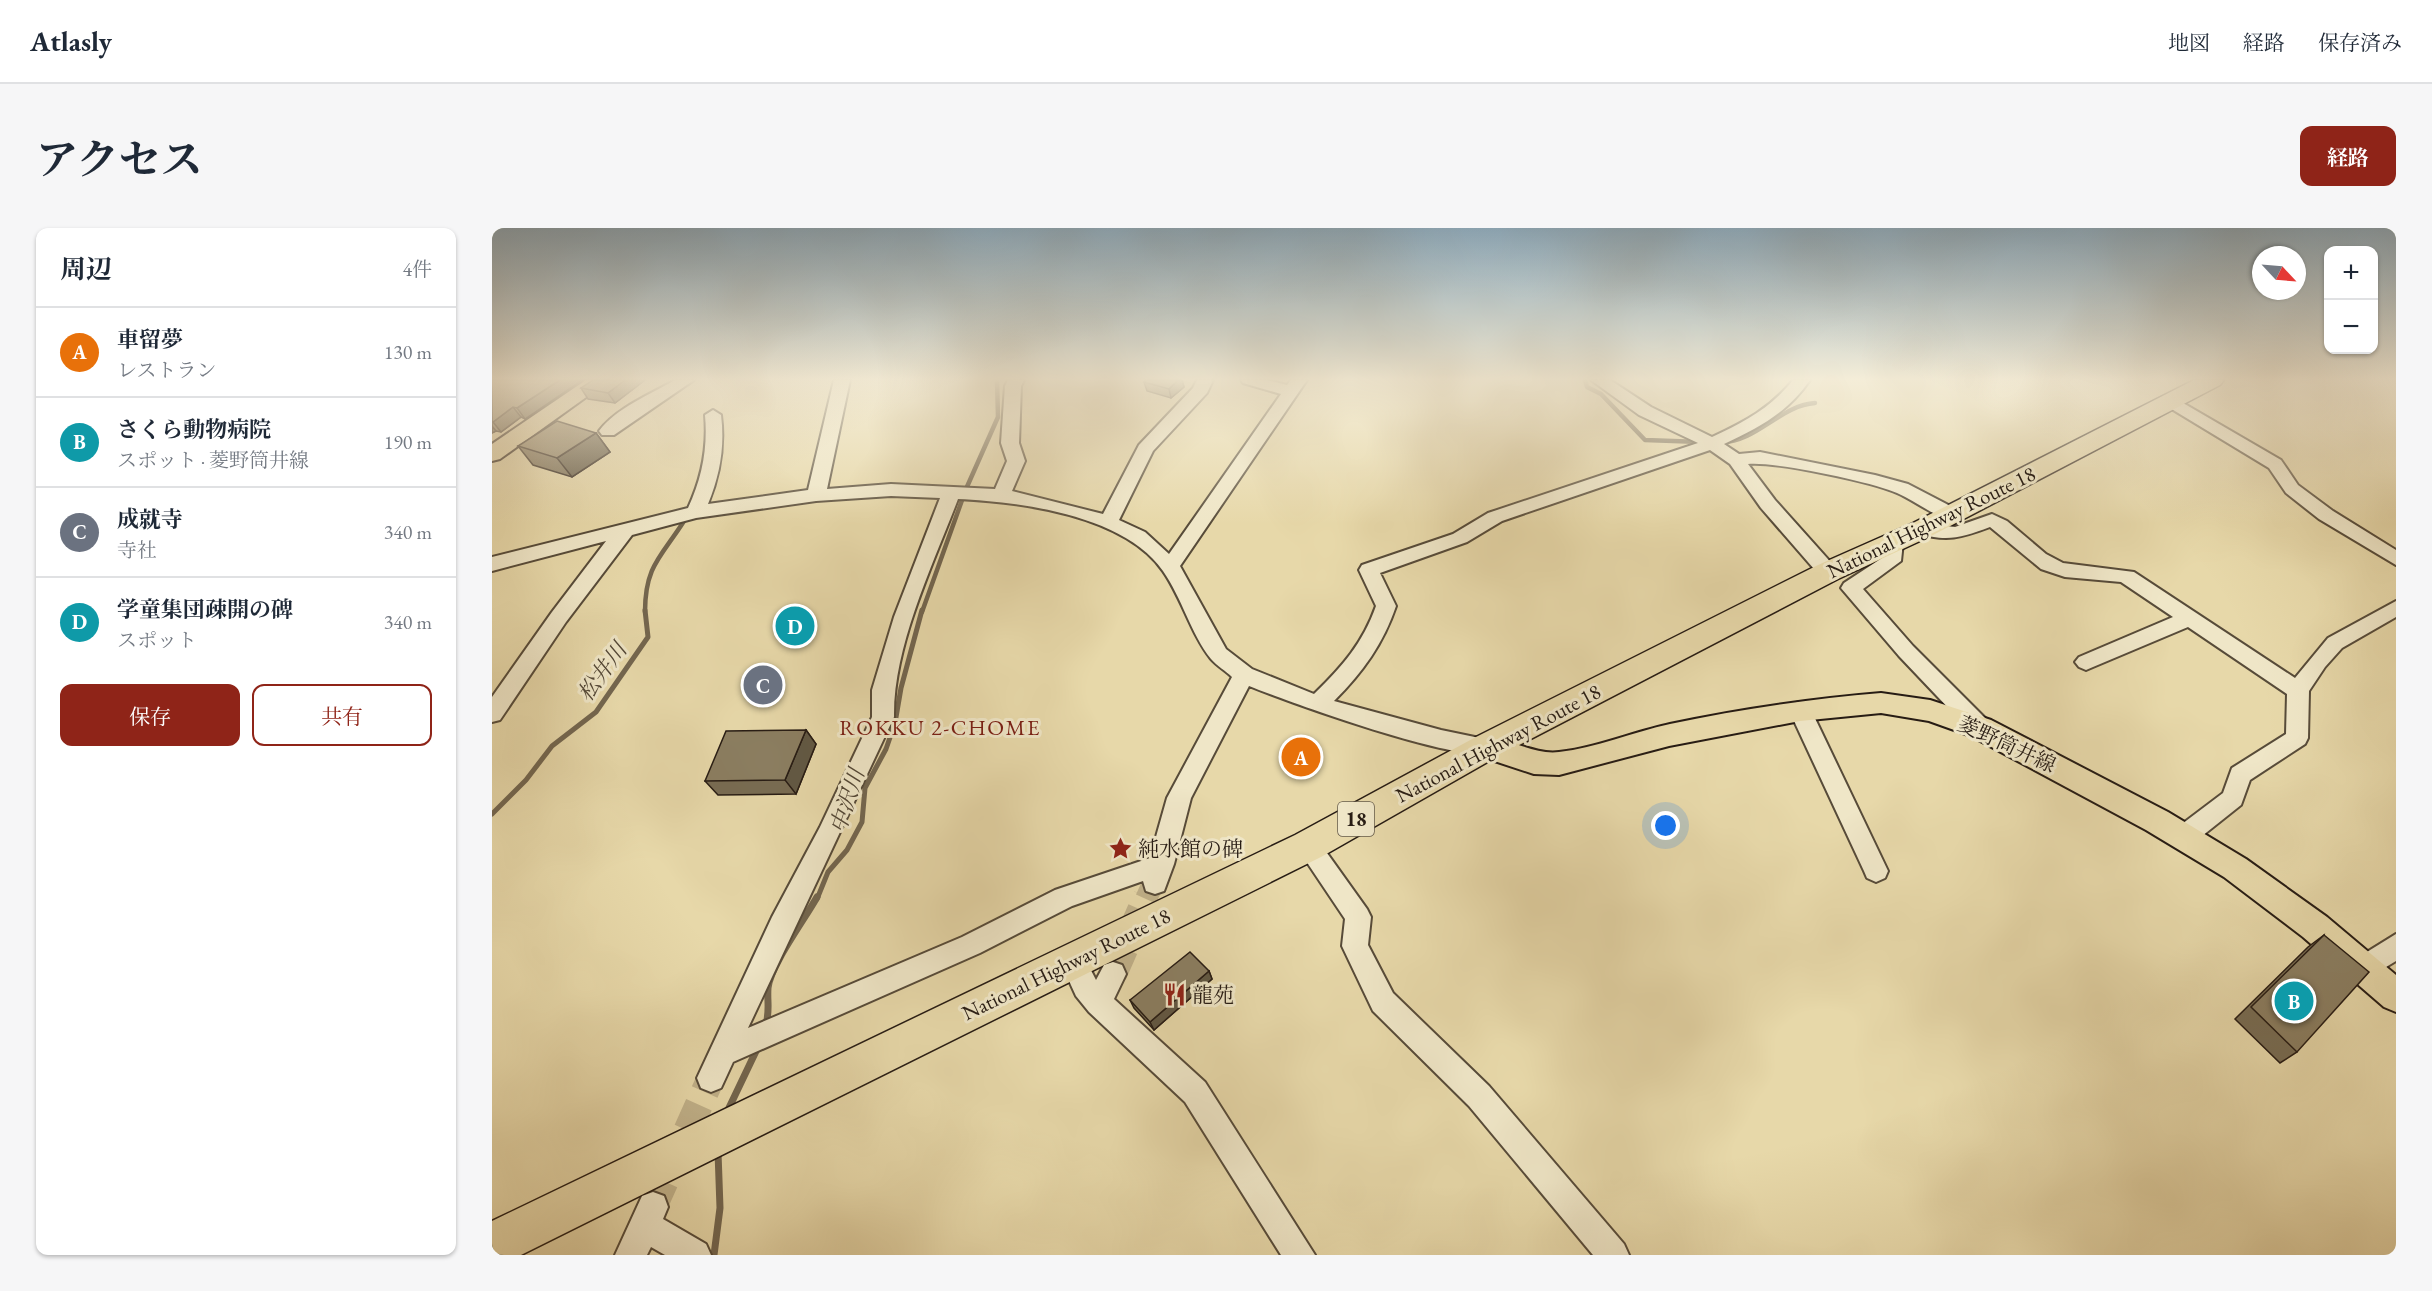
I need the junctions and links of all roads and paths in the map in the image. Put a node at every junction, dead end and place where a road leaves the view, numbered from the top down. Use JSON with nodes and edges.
{"nodes":[{"id":1,"x":530,"y":428,"type":"edge"},
{"id":2,"x":612,"y":428,"type":"edge"},
{"id":3,"x":715,"y":428,"type":"edge"},
{"id":4,"x":831,"y":428,"type":"edge"},
{"id":5,"x":1011,"y":428,"type":"edge"},
{"id":6,"x":1165,"y":428,"type":"edge"},
{"id":7,"x":1266,"y":428,"type":"edge"},
{"id":8,"x":1680,"y":428,"type":"edge"},
{"id":9,"x":1741,"y":428,"type":"edge"},
{"id":10,"x":2118,"y":428,"type":"edge"},
{"id":11,"x":2215,"y":428,"type":"edge"},
{"id":12,"x":608,"y":431,"type":"dead end"},
{"id":13,"x":1711,"y":443,"type":"junction"},
{"id":14,"x":492,"y":454,"type":"edge"},
{"id":15,"x":1736,"y":460,"type":"junction"},
{"id":16,"x":960,"y":494,"type":"junction"},
{"id":17,"x":816,"y":495,"type":"junction"},
{"id":18,"x":1001,"y":495,"type":"junction"},
{"id":19,"x":692,"y":513,"type":"junction"},
{"id":20,"x":1108,"y":522,"type":"junction"},
{"id":21,"x":1922,"y":528,"type":"junction"},
{"id":22,"x":625,"y":530,"type":"junction"},
{"id":23,"x":2396,"y":559,"type":"edge"},
{"id":24,"x":492,"y":564,"type":"edge"},
{"id":25,"x":1170,"y":566,"type":"junction"},
{"id":26,"x":1828,"y":572,"type":"junction"},
{"id":27,"x":2396,"y":608,"type":"edge"},
{"id":28,"x":2190,"y":618,"type":"junction"},
{"id":29,"x":2086,"y":662,"type":"dead end"},
{"id":30,"x":1244,"y":675,"type":"junction"},
{"id":31,"x":2298,"y":690,"type":"junction"},
{"id":32,"x":1317,"y":704,"type":"junction"},
{"id":33,"x":1800,"y":710,"type":"junction"},
{"id":34,"x":492,"y":714,"type":"edge"},
{"id":35,"x":1981,"y":728,"type":"junction"},
{"id":36,"x":1486,"y":747,"type":"junction"},
{"id":37,"x":2183,"y":837,"type":"junction"},
{"id":38,"x":1308,"y":846,"type":"junction"},
{"id":39,"x":1876,"y":871,"type":"dead end"},
{"id":40,"x":2396,"y":946,"type":"edge"},
{"id":41,"x":1073,"y":961,"type":"junction"},
{"id":42,"x":2363,"y":969,"type":"junction"},
{"id":43,"x":1113,"y":974,"type":"tunnel mouth"},
{"id":44,"x":2396,"y":996,"type":"edge"},
{"id":45,"x":1099,"y":1003,"type":"junction"},
{"id":46,"x":736,"y":1047,"type":"junction"},
{"id":47,"x":711,"y":1078,"type":"tunnel mouth"},
{"id":48,"x":492,"y":1245,"type":"edge"},
{"id":49,"x":631,"y":1255,"type":"edge"},
{"id":50,"x":695,"y":1255,"type":"edge"},
{"id":51,"x":1299,"y":1255,"type":"edge"},
{"id":52,"x":1613,"y":1255,"type":"edge"}],
"edges":[{"from":1,"to":14,"type":"main road"},
{"from":2,"to":12,"type":"street"},
{"from":3,"to":19,"type":"street"},
{"from":4,"to":17,"type":"street"},
{"from":5,"to":18,"type":"street"},
{"from":6,"to":20,"type":"street"},
{"from":7,"to":25,"type":"street"},
{"from":8,"to":13,"type":"street"},
{"from":9,"to":13,"type":"street"},
{"from":10,"to":21,"type":"highway","name":"National Highway Route 18","number":"18"},
{"from":11,"to":23,"type":"street"},
{"from":13,"to":15,"type":"street"},
{"from":13,"to":32,"type":"street"},
{"from":15,"to":21,"type":"street"},
{"from":15,"to":26,"type":"street"},
{"from":16,"to":17,"type":"street"},
{"from":16,"to":18,"type":"street"},
{"from":16,"to":46,"type":"street"},
{"from":17,"to":19,"type":"street"},
{"from":18,"to":20,"type":"street"},
{"from":19,"to":22,"type":"street"},
{"from":20,"to":25,"type":"street"},
{"from":21,"to":26,"type":"highway","name":"National Highway Route 18","number":"18"},
{"from":21,"to":28,"type":"street"},
{"from":21,"to":35,"type":"street"},
{"from":22,"to":24,"type":"street"},
{"from":22,"to":34,"type":"street"},
{"from":25,"to":30,"type":"street"},
{"from":26,"to":36,"type":"highway","name":"National Highway Route 18","number":"18"},
{"from":27,"to":31,"type":"street"},
{"from":28,"to":29,"type":"street"},
{"from":28,"to":31,"type":"street"},
{"from":30,"to":32,"type":"street"},
{"from":30,"to":46,"type":"street"},
{"from":31,"to":37,"type":"street"},
{"from":32,"to":36,"type":"street"},
{"from":33,"to":35,"type":"main road","name":"菱野筒井線"},
{"from":33,"to":36,"type":"main road","name":"菱野筒井線"},
{"from":33,"to":39,"type":"street"},
{"from":35,"to":37,"type":"main road","name":"菱野筒井線"},
{"from":36,"to":38,"type":"highway","name":"National Highway Route 18","number":"18"},
{"from":37,"to":42,"type":"main road","name":"菱野筒井線"},
{"from":38,"to":41,"type":"highway","name":"National Highway Route 18","number":"18"},
{"from":38,"to":52,"type":"street"},
{"from":40,"to":42,"type":"street"},
{"from":41,"to":45,"type":"street"},
{"from":41,"to":48,"type":"highway","name":"National Highway Route 18","number":"18"},
{"from":42,"to":44,"type":"main road","name":"菱野筒井線"},
{"from":43,"to":45,"type":"street"},
{"from":45,"to":51,"type":"street"},
{"from":46,"to":47,"type":"street"},
{"from":49,"to":50,"type":"street"}]}
